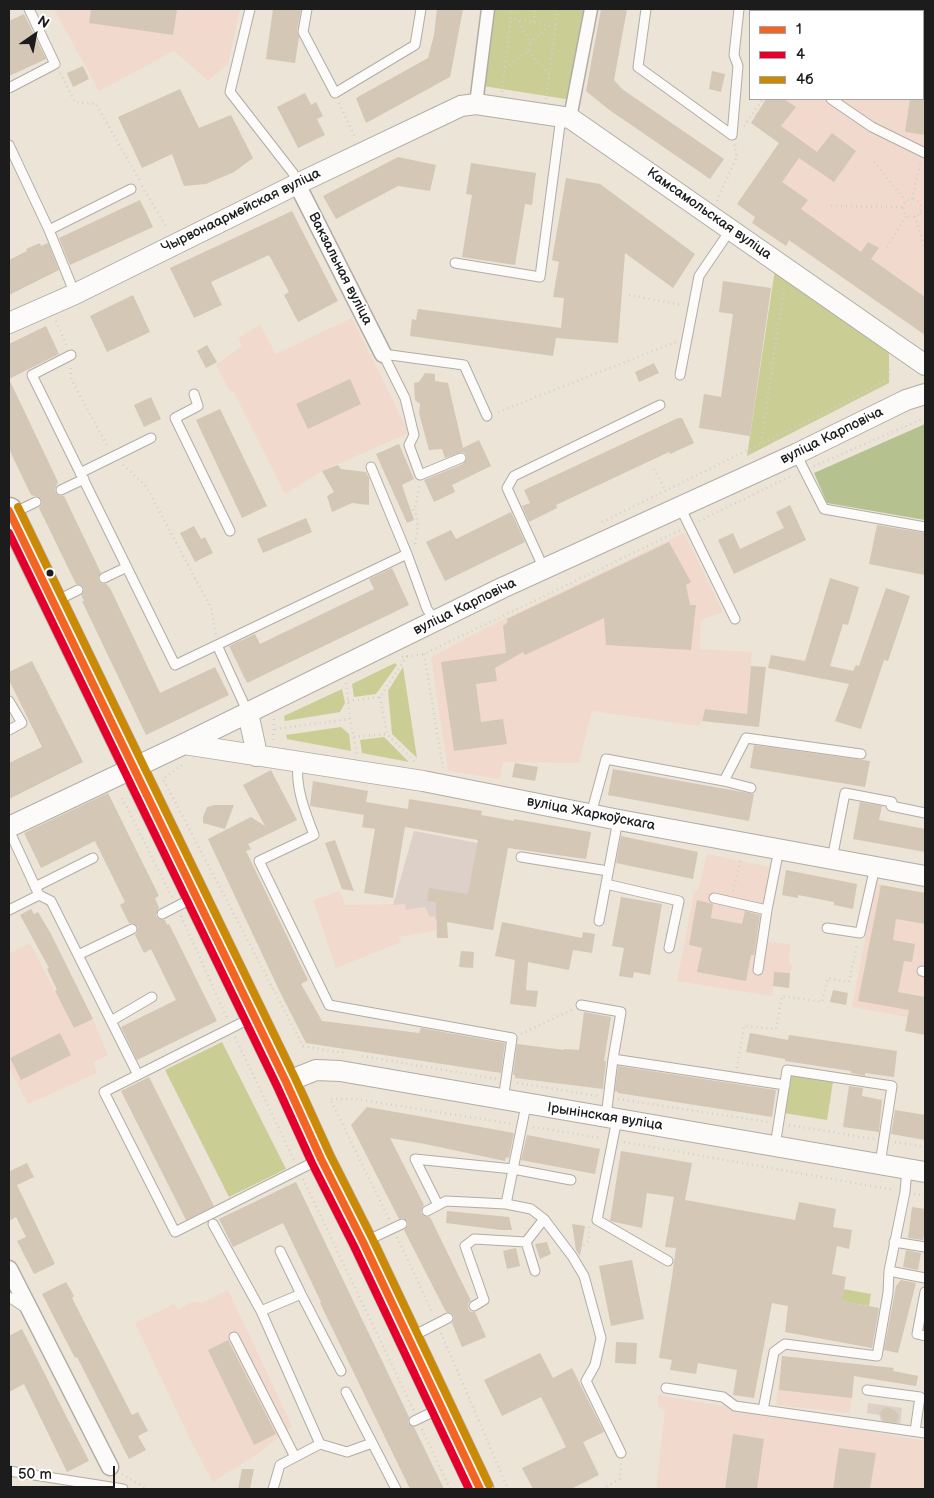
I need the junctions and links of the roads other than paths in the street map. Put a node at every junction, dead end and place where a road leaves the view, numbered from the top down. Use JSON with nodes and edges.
{"nodes":[{"id":1,"x":29,"y":9,"type":"edge"},
{"id":2,"x":250,"y":9,"type":"edge"},
{"id":3,"x":306,"y":9,"type":"edge"},
{"id":4,"x":421,"y":9,"type":"edge"},
{"id":5,"x":488,"y":9,"type":"edge"},
{"id":6,"x":591,"y":9,"type":"edge"},
{"id":7,"x":646,"y":9,"type":"edge"},
{"id":8,"x":740,"y":9,"type":"edge"},
{"id":9,"x":9,"y":88,"type":"edge"},
{"id":10,"x":832,"y":100,"type":"edge"},
{"id":11,"x":476,"y":104,"type":"junction"},
{"id":12,"x":566,"y":117,"type":"junction"},
{"id":13,"x":9,"y":145,"type":"edge"},
{"id":14,"x":924,"y":153,"type":"edge"},
{"id":15,"x":297,"y":184,"type":"junction"},
{"id":16,"x":131,"y":189,"type":"dead end"},
{"id":17,"x":731,"y":229,"type":"junction"},
{"id":18,"x":49,"y":230,"type":"junction"},
{"id":19,"x":455,"y":263,"type":"dead end"},
{"id":20,"x":75,"y":294,"type":"junction"},
{"id":21,"x":9,"y":323,"type":"edge"},
{"id":22,"x":383,"y":354,"type":"junction"},
{"id":23,"x":71,"y":355,"type":"road end"},
{"id":24,"x":925,"y":365,"type":"edge"},
{"id":25,"x":680,"y":375,"type":"dead end"},
{"id":26,"x":194,"y":394,"type":"dead end"},
{"id":27,"x":925,"y":394,"type":"edge"},
{"id":28,"x":660,"y":405,"type":"dead end"},
{"id":29,"x":487,"y":416,"type":"road end"},
{"id":30,"x":151,"y":438,"type":"dead end"},
{"id":31,"x":462,"y":458,"type":"dead end"},
{"id":32,"x":800,"y":462,"type":"junction"},
{"id":33,"x":371,"y":467,"type":"dead end"},
{"id":34,"x":82,"y":476,"type":"junction"},
{"id":35,"x":61,"y":490,"type":"dead end"},
{"id":36,"x":36,"y":502,"type":"dead end"},
{"id":37,"x":680,"y":507,"type":"junction"},
{"id":38,"x":10,"y":512,"type":"edge"},
{"id":39,"x":925,"y":527,"type":"edge"},
{"id":40,"x":230,"y":531,"type":"dead end"},
{"id":41,"x":407,"y":554,"type":"junction"},
{"id":42,"x":127,"y":567,"type":"junction"},
{"id":43,"x":544,"y":569,"type":"junction"},
{"id":44,"x":104,"y":578,"type":"dead end"},
{"id":45,"x":78,"y":590,"type":"dead end"},
{"id":46,"x":53,"y":602,"type":"junction"},
{"id":47,"x":734,"y":619,"type":"dead end"},
{"id":48,"x":435,"y":622,"type":"junction"},
{"id":49,"x":217,"y":645,"type":"junction"},
{"id":50,"x":9,"y":701,"type":"edge"},
{"id":51,"x":248,"y":713,"type":"junction"},
{"id":52,"x":9,"y":730,"type":"edge"},
{"id":53,"x":184,"y":744,"type":"junction"},
{"id":54,"x":861,"y":754,"type":"dead end"},
{"id":55,"x":256,"y":756,"type":"junction"},
{"id":56,"x":298,"y":762,"type":"junction"},
{"id":57,"x":134,"y":769,"type":"junction"},
{"id":58,"x":724,"y":781,"type":"junction"},
{"id":59,"x":751,"y":788,"type":"dead end"},
{"id":60,"x":925,"y":813,"type":"edge"},
{"id":61,"x":591,"y":814,"type":"junction"},
{"id":62,"x":618,"y":820,"type":"junction"},
{"id":63,"x":9,"y":829,"type":"edge"},
{"id":64,"x":779,"y":848,"type":"junction"},
{"id":65,"x":521,"y":857,"type":"dead end"},
{"id":66,"x":93,"y":858,"type":"dead end"},
{"id":67,"x":832,"y":859,"type":"junction"},
{"id":68,"x":875,"y":866,"type":"junction"},
{"id":69,"x":608,"y":871,"type":"junction"},
{"id":70,"x":925,"y":876,"type":"edge"},
{"id":71,"x":606,"y":884,"type":"junction"},
{"id":72,"x":37,"y":891,"type":"junction"},
{"id":73,"x":714,"y":898,"type":"dead end"},
{"id":74,"x":186,"y":901,"type":"junction"},
{"id":75,"x":9,"y":910,"type":"edge"},
{"id":76,"x":767,"y":910,"type":"junction"},
{"id":77,"x":162,"y":914,"type":"dead end"},
{"id":78,"x":598,"y":921,"type":"dead end"},
{"id":79,"x":827,"y":928,"type":"dead end"},
{"id":80,"x":132,"y":929,"type":"dead end"},
{"id":81,"x":669,"y":948,"type":"dead end"},
{"id":82,"x":78,"y":955,"type":"junction"},
{"id":83,"x":758,"y":970,"type":"dead end"},
{"id":84,"x":152,"y":997,"type":"dead end"},
{"id":85,"x":581,"y":1005,"type":"road end"},
{"id":86,"x":111,"y":1021,"type":"junction"},
{"id":87,"x":242,"y":1022,"type":"junction"},
{"id":88,"x":613,"y":1058,"type":"junction"},
{"id":89,"x":138,"y":1075,"type":"junction"},
{"id":90,"x":286,"y":1082,"type":"junction"},
{"id":91,"x":785,"y":1084,"type":"junction"},
{"id":92,"x":503,"y":1100,"type":"junction"},
{"id":93,"x":526,"y":1105,"type":"junction"},
{"id":94,"x":612,"y":1118,"type":"junction"},
{"id":95,"x":776,"y":1146,"type":"junction"},
{"id":96,"x":880,"y":1164,"type":"junction"},
{"id":97,"x":309,"y":1165,"type":"junction"},
{"id":98,"x":513,"y":1169,"type":"junction"},
{"id":99,"x":916,"y":1170,"type":"edge"},
{"id":100,"x":571,"y":1180,"type":"dead end"},
{"id":101,"x":506,"y":1204,"type":"junction"},
{"id":102,"x":438,"y":1205,"type":"junction"},
{"id":103,"x":427,"y":1211,"type":"dead end"},
{"id":104,"x":544,"y":1219,"type":"junction"},
{"id":105,"x":213,"y":1224,"type":"dead end"},
{"id":106,"x":397,"y":1226,"type":"road end"},
{"id":107,"x":363,"y":1242,"type":"junction"},
{"id":108,"x":526,"y":1242,"type":"junction"},
{"id":109,"x":894,"y":1242,"type":"junction"},
{"id":110,"x":925,"y":1247,"type":"edge"},
{"id":111,"x":280,"y":1251,"type":"dead end"},
{"id":112,"x":668,"y":1261,"type":"dead end"},
{"id":113,"x":9,"y":1269,"type":"edge"},
{"id":114,"x":535,"y":1271,"type":"dead end"},
{"id":115,"x":889,"y":1271,"type":"junction"},
{"id":116,"x":925,"y":1278,"type":"edge"},
{"id":117,"x":925,"y":1292,"type":"edge"},
{"id":118,"x":300,"y":1294,"type":"junction"},
{"id":119,"x":9,"y":1296,"type":"edge"},
{"id":120,"x":474,"y":1306,"type":"dead end"},
{"id":121,"x":261,"y":1311,"type":"junction"},
{"id":122,"x":31,"y":1312,"type":"junction"},
{"id":123,"x":448,"y":1318,"type":"dead end"},
{"id":124,"x":925,"y":1336,"type":"edge"},
{"id":125,"x":234,"y":1337,"type":"dead end"},
{"id":126,"x":408,"y":1338,"type":"junction"},
{"id":127,"x":341,"y":1370,"type":"dead end"},
{"id":128,"x":666,"y":1388,"type":"dead end"},
{"id":129,"x":867,"y":1390,"type":"dead end"},
{"id":130,"x":346,"y":1392,"type":"dead end"},
{"id":131,"x":442,"y":1408,"type":"junction"},
{"id":132,"x":762,"y":1410,"type":"junction"},
{"id":133,"x":416,"y":1420,"type":"road end"},
{"id":134,"x":915,"y":1431,"type":"junction"},
{"id":135,"x":925,"y":1433,"type":"edge"},
{"id":136,"x":372,"y":1443,"type":"junction"},
{"id":137,"x":320,"y":1444,"type":"junction"},
{"id":138,"x":621,"y":1453,"type":"road end"},
{"id":139,"x":295,"y":1458,"type":"junction"},
{"id":140,"x":110,"y":1467,"type":"dead end"},
{"id":141,"x":9,"y":1471,"type":"edge"},
{"id":142,"x":124,"y":1489,"type":"edge"},
{"id":143,"x":273,"y":1489,"type":"edge"},
{"id":144,"x":396,"y":1489,"type":"edge"},
{"id":145,"x":480,"y":1489,"type":"edge"}],
"edges":[{"from":1,"to":9,"type":"lane"},
{"from":2,"to":15,"type":"lane"},
{"from":3,"to":4,"type":"lane"},
{"from":5,"to":11,"type":"street"},
{"from":6,"to":12,"type":"street"},
{"from":7,"to":8,"type":"lane"},
{"from":10,"to":14,"type":"lane"},
{"from":11,"to":12,"type":"street","name":"Камсамольская вуліца"},
{"from":11,"to":15,"type":"street","name":"Чырвонаармейская вуліца"},
{"from":12,"to":17,"type":"street","name":"Камсамольская вуліца"},
{"from":12,"to":19,"type":"lane"},
{"from":13,"to":18,"type":"lane"},
{"from":15,"to":20,"type":"street","name":"Чырвонаармейская вуліца"},
{"from":15,"to":22,"type":"street","name":"Вакзальная вуліца"},
{"from":16,"to":18,"type":"lane"},
{"from":17,"to":24,"type":"street","name":"Камсамольская вуліца"},
{"from":17,"to":25,"type":"lane"},
{"from":18,"to":20,"type":"lane"},
{"from":20,"to":21,"type":"street","name":"Чырвонаармейская вуліца"},
{"from":22,"to":29,"type":"lane"},
{"from":22,"to":31,"type":"lane"},
{"from":23,"to":34,"type":"lane"},
{"from":26,"to":40,"type":"lane"},
{"from":27,"to":32,"type":"street","name":"вуліца Карповіча"},
{"from":28,"to":43,"type":"lane"},
{"from":30,"to":34,"type":"lane"},
{"from":32,"to":37,"type":"street","name":"вуліца Карповіча"},
{"from":32,"to":39,"type":"lane"},
{"from":33,"to":41,"type":"lane"},
{"from":34,"to":35,"type":"lane"},
{"from":34,"to":42,"type":"lane"},
{"from":36,"to":38,"type":"lane"},
{"from":37,"to":43,"type":"street","name":"вуліца Карповіча"},
{"from":37,"to":47,"type":"lane"},
{"from":38,"to":46,"type":"main road"},
{"from":41,"to":48,"type":"lane"},
{"from":41,"to":49,"type":"lane"},
{"from":42,"to":44,"type":"lane"},
{"from":42,"to":49,"type":"lane"},
{"from":43,"to":48,"type":"street","name":"вуліца Карповіча"},
{"from":45,"to":46,"type":"lane"},
{"from":46,"to":57,"type":"main road"},
{"from":48,"to":51,"type":"street","name":"вуліца Карповіча"},
{"from":49,"to":51,"type":"lane"},
{"from":50,"to":52,"type":"lane"},
{"from":51,"to":53,"type":"street","name":"вуліца Карповіча"},
{"from":51,"to":55,"type":"street"},
{"from":53,"to":55,"type":"street","name":"вуліца Жаркоўскага"},
{"from":53,"to":57,"type":"street","name":"вуліца Карповіча"},
{"from":54,"to":58,"type":"lane"},
{"from":55,"to":56,"type":"street","name":"вуліца Жаркоўскага"},
{"from":56,"to":61,"type":"street","name":"вуліца Жаркоўскага"},
{"from":56,"to":92,"type":"lane"},
{"from":57,"to":63,"type":"street","name":"вуліца Карповіча"},
{"from":57,"to":74,"type":"main road"},
{"from":58,"to":59,"type":"lane"},
{"from":58,"to":61,"type":"lane"},
{"from":60,"to":67,"type":"lane"},
{"from":61,"to":62,"type":"street","name":"вуліца Жаркоўскага"},
{"from":62,"to":64,"type":"street","name":"вуліца Жаркоўскага"},
{"from":62,"to":69,"type":"lane"},
{"from":63,"to":72,"type":"lane"},
{"from":64,"to":67,"type":"street","name":"вуліца Жаркоўскага"},
{"from":64,"to":76,"type":"lane"},
{"from":65,"to":69,"type":"lane"},
{"from":66,"to":72,"type":"lane"},
{"from":67,"to":68,"type":"street","name":"вуліца Жаркоўскага"},
{"from":68,"to":70,"type":"street","name":"вуліца Жаркоўскага"},
{"from":68,"to":79,"type":"lane"},
{"from":69,"to":71,"type":"lane"},
{"from":71,"to":78,"type":"lane"},
{"from":71,"to":81,"type":"lane"},
{"from":72,"to":75,"type":"lane"},
{"from":72,"to":82,"type":"lane"},
{"from":73,"to":76,"type":"lane"},
{"from":74,"to":77,"type":"lane"},
{"from":74,"to":87,"type":"main road"},
{"from":76,"to":83,"type":"lane"},
{"from":80,"to":82,"type":"lane"},
{"from":82,"to":86,"type":"lane"},
{"from":84,"to":86,"type":"lane"},
{"from":85,"to":88,"type":"lane"},
{"from":86,"to":89,"type":"lane"},
{"from":87,"to":89,"type":"lane"},
{"from":87,"to":90,"type":"main road"},
{"from":88,"to":91,"type":"lane"},
{"from":88,"to":94,"type":"lane"},
{"from":89,"to":97,"type":"lane"},
{"from":90,"to":92,"type":"street","name":"Ірынінская вуліца"},
{"from":90,"to":97,"type":"main road"},
{"from":91,"to":95,"type":"lane"},
{"from":91,"to":96,"type":"lane"},
{"from":92,"to":93,"type":"street","name":"Ірынінская вуліца"},
{"from":93,"to":94,"type":"street","name":"Ірынінская вуліца"},
{"from":93,"to":98,"type":"lane"},
{"from":94,"to":95,"type":"street","name":"Ірынінская вуліца"},
{"from":94,"to":112,"type":"lane"},
{"from":95,"to":96,"type":"street","name":"Ірынінская вуліца"},
{"from":96,"to":99,"type":"street","name":"Ірынінская вуліца"},
{"from":97,"to":107,"type":"main road"},
{"from":98,"to":100,"type":"lane"},
{"from":98,"to":101,"type":"lane"},
{"from":98,"to":102,"type":"lane"},
{"from":99,"to":109,"type":"lane"},
{"from":101,"to":102,"type":"lane"},
{"from":101,"to":104,"type":"lane"},
{"from":102,"to":103,"type":"lane"},
{"from":104,"to":108,"type":"lane"},
{"from":104,"to":138,"type":"lane"},
{"from":105,"to":121,"type":"lane"},
{"from":106,"to":107,"type":"lane"},
{"from":107,"to":126,"type":"main road"},
{"from":108,"to":114,"type":"lane"},
{"from":108,"to":120,"type":"lane"},
{"from":109,"to":110,"type":"lane"},
{"from":109,"to":115,"type":"lane"},
{"from":111,"to":118,"type":"lane"},
{"from":113,"to":122,"type":"street"},
{"from":115,"to":116,"type":"lane"},
{"from":115,"to":132,"type":"lane"},
{"from":117,"to":124,"type":"lane"},
{"from":118,"to":121,"type":"lane"},
{"from":118,"to":127,"type":"lane"},
{"from":119,"to":122,"type":"lane"},
{"from":121,"to":137,"type":"lane"},
{"from":122,"to":140,"type":"street"},
{"from":123,"to":126,"type":"lane"},
{"from":125,"to":139,"type":"lane"},
{"from":126,"to":131,"type":"main road"},
{"from":128,"to":132,"type":"lane"},
{"from":129,"to":134,"type":"lane"},
{"from":130,"to":136,"type":"lane"},
{"from":131,"to":133,"type":"lane"},
{"from":131,"to":145,"type":"main road"},
{"from":132,"to":134,"type":"lane"},
{"from":134,"to":135,"type":"lane"},
{"from":136,"to":137,"type":"lane"},
{"from":136,"to":144,"type":"lane"},
{"from":137,"to":139,"type":"lane"},
{"from":139,"to":143,"type":"lane"},
{"from":141,"to":142,"type":"lane"}]}
